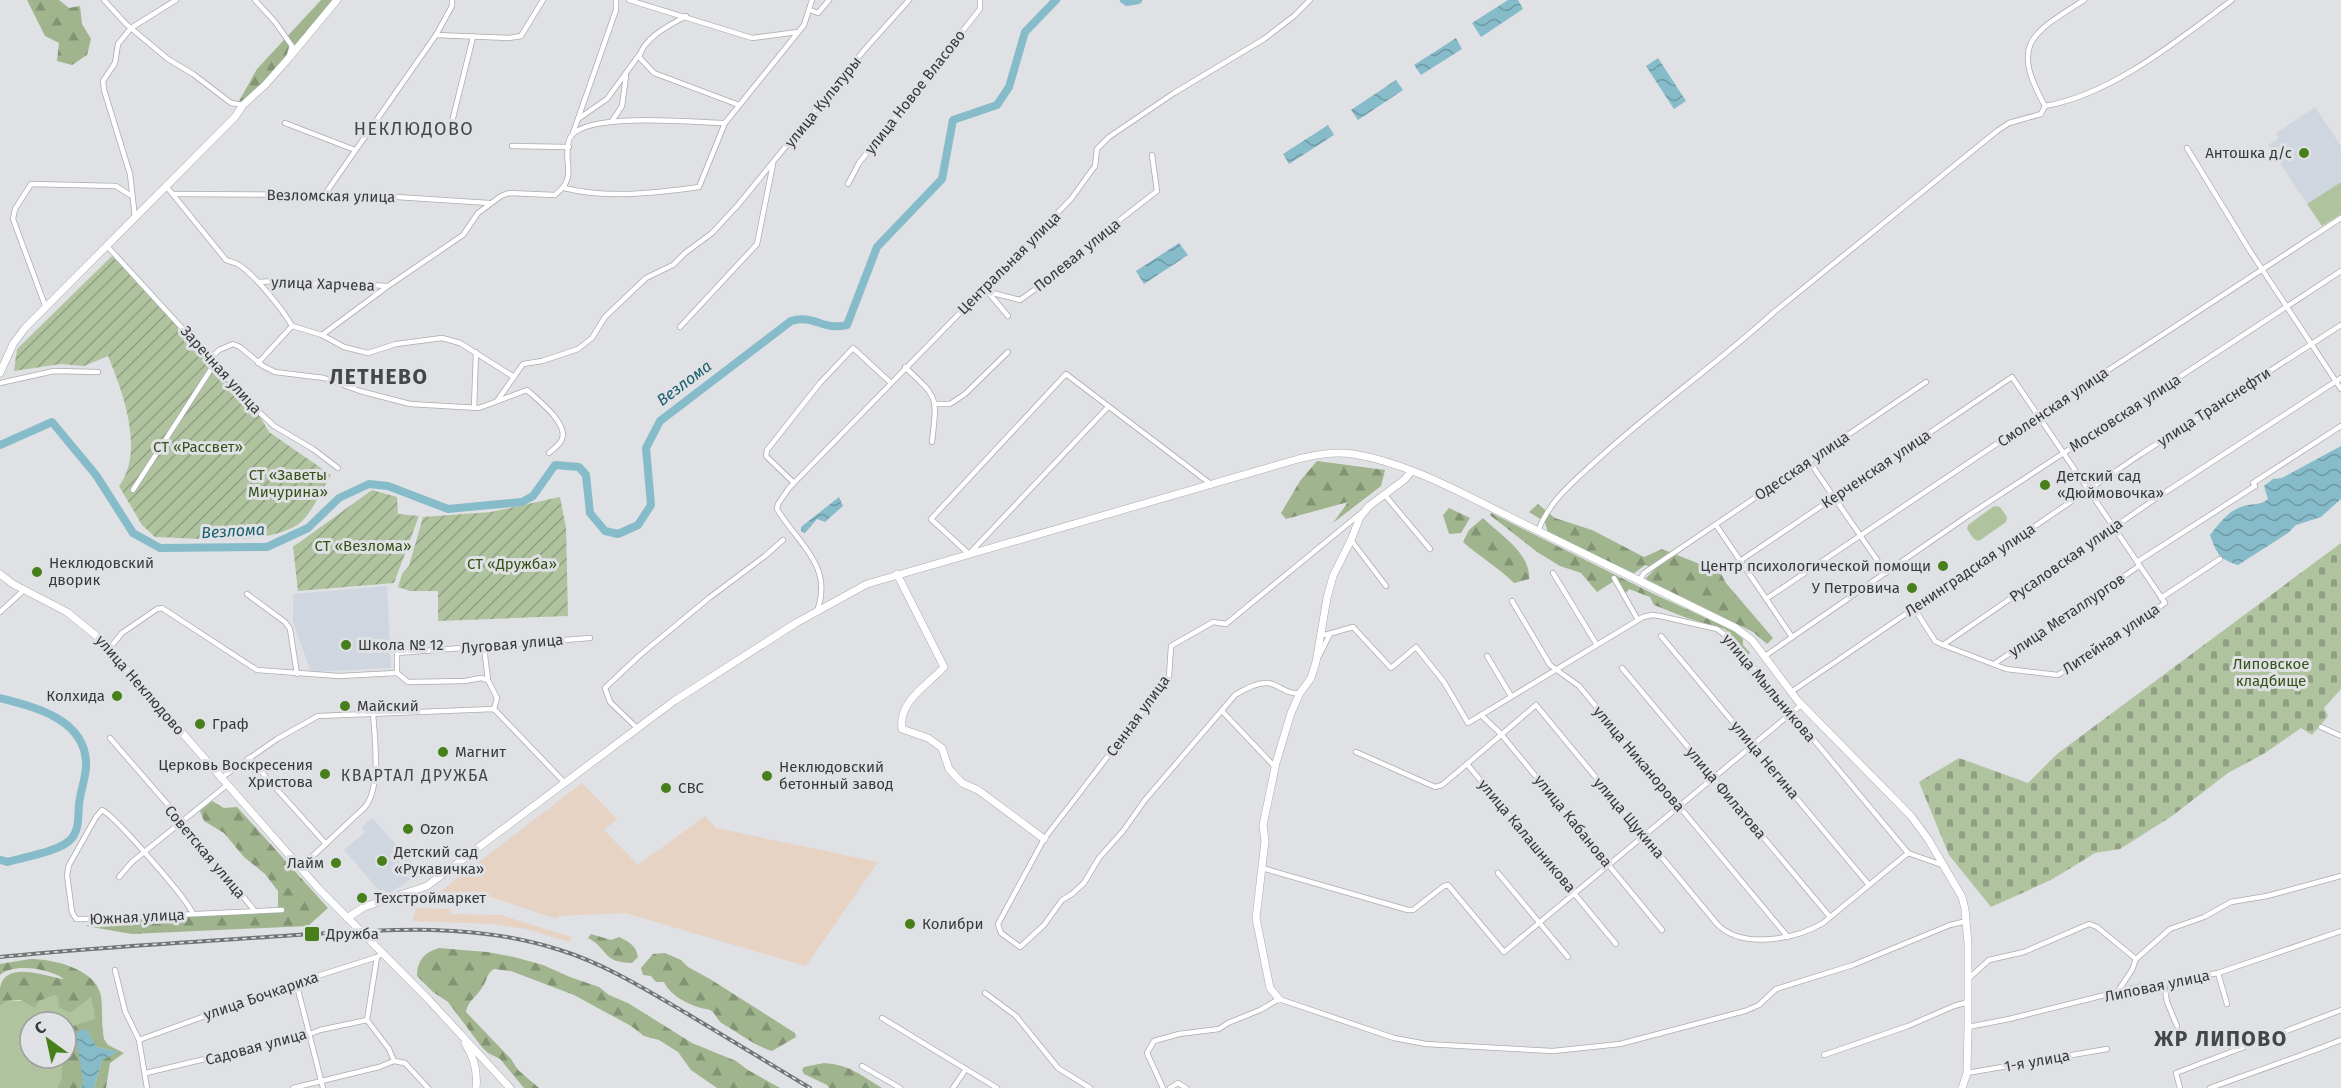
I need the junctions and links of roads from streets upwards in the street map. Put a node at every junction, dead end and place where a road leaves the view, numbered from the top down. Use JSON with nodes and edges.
{"nodes":[{"id":1,"x":104,"y":0,"type":"edge"},
{"id":2,"x":176,"y":0,"type":"edge"},
{"id":3,"x":255,"y":0,"type":"edge"},
{"id":4,"x":337,"y":0,"type":"edge"},
{"id":5,"x":452,"y":0,"type":"edge"},
{"id":6,"x":543,"y":0,"type":"edge"},
{"id":7,"x":616,"y":0,"type":"edge"},
{"id":8,"x":629,"y":0,"type":"edge"},
{"id":9,"x":812,"y":0,"type":"edge"},
{"id":10,"x":829,"y":0,"type":"edge"},
{"id":11,"x":909,"y":0,"type":"edge"},
{"id":12,"x":980,"y":0,"type":"edge"},
{"id":13,"x":1310,"y":0,"type":"edge"},
{"id":14,"x":2084,"y":0,"type":"edge"},
{"id":15,"x":2232,"y":0,"type":"edge"},
{"id":16,"x":810,"y":10,"type":"junction"},
{"id":17,"x":686,"y":16,"type":"junction"},
{"id":18,"x":131,"y":28,"type":"junction"},
{"id":19,"x":798,"y":32,"type":"junction"},
{"id":20,"x":436,"y":35,"type":"junction"},
{"id":21,"x":473,"y":37,"type":"junction"},
{"id":22,"x":640,"y":54,"type":"junction"},
{"id":23,"x":288,"y":59,"type":"junction"},
{"id":24,"x":627,"y":74,"type":"junction"},
{"id":25,"x":243,"y":105,"type":"junction"},
{"id":26,"x":739,"y":105,"type":"junction"},
{"id":27,"x":2045,"y":106,"type":"junction"},
{"id":28,"x":578,"y":119,"type":"junction"},
{"id":29,"x":612,"y":121,"type":"junction"},
{"id":30,"x":285,"y":123,"type":"dead end"},
{"id":31,"x":725,"y":123,"type":"junction"},
{"id":32,"x":449,"y":134,"type":"dead end"},
{"id":33,"x":572,"y":136,"type":"junction"},
{"id":34,"x":512,"y":146,"type":"dead end"},
{"id":35,"x":569,"y":147,"type":"junction"},
{"id":36,"x":2187,"y":148,"type":"dead end"},
{"id":37,"x":355,"y":150,"type":"junction"},
{"id":38,"x":1152,"y":154,"type":"dead end"},
{"id":39,"x":774,"y":161,"type":"junction"},
{"id":40,"x":848,"y":184,"type":"dead end"},
{"id":41,"x":166,"y":186,"type":"junction"},
{"id":42,"x":564,"y":188,"type":"junction"},
{"id":43,"x":173,"y":194,"type":"junction"},
{"id":44,"x":325,"y":194,"type":"junction"},
{"id":45,"x":131,"y":196,"type":"junction"},
{"id":46,"x":489,"y":203,"type":"junction"},
{"id":47,"x":135,"y":218,"type":"junction"},
{"id":48,"x":2341,"y":218,"type":"edge"},
{"id":49,"x":107,"y":246,"type":"junction"},
{"id":50,"x":2262,"y":269,"type":"junction"},
{"id":51,"x":2341,"y":271,"type":"edge"},
{"id":52,"x":258,"y":282,"type":"junction"},
{"id":53,"x":388,"y":286,"type":"junction"},
{"id":54,"x":983,"y":289,"type":"junction"},
{"id":55,"x":989,"y":292,"type":"junction"},
{"id":56,"x":2287,"y":306,"type":"junction"},
{"id":57,"x":45,"y":308,"type":"junction"},
{"id":58,"x":1008,"y":316,"type":"dead end"},
{"id":59,"x":2341,"y":325,"type":"edge"},
{"id":60,"x":292,"y":326,"type":"junction"},
{"id":61,"x":680,"y":327,"type":"dead end"},
{"id":62,"x":322,"y":335,"type":"junction"},
{"id":63,"x":2311,"y":344,"type":"junction"},
{"id":64,"x":477,"y":352,"type":"junction"},
{"id":65,"x":1008,"y":352,"type":"dead end"},
{"id":66,"x":213,"y":361,"type":"junction"},
{"id":67,"x":258,"y":363,"type":"junction"},
{"id":68,"x":905,"y":367,"type":"junction"},
{"id":69,"x":98,"y":372,"type":"dead end"},
{"id":70,"x":0,"y":373,"type":"edge"},
{"id":71,"x":514,"y":377,"type":"junction"},
{"id":72,"x":2341,"y":378,"type":"edge"},
{"id":73,"x":2336,"y":381,"type":"junction"},
{"id":74,"x":0,"y":382,"type":"edge"},
{"id":75,"x":1926,"y":382,"type":"dead end"},
{"id":76,"x":510,"y":383,"type":"junction"},
{"id":77,"x":891,"y":383,"type":"junction"},
{"id":78,"x":2341,"y":389,"type":"edge"},
{"id":79,"x":516,"y":394,"type":"junction"},
{"id":80,"x":498,"y":401,"type":"junction"},
{"id":81,"x":936,"y":404,"type":"junction"},
{"id":82,"x":1108,"y":406,"type":"junction"},
{"id":83,"x":474,"y":408,"type":"junction"},
{"id":84,"x":2038,"y":416,"type":"junction"},
{"id":85,"x":2341,"y":426,"type":"edge"},
{"id":86,"x":932,"y":442,"type":"dead end"},
{"id":87,"x":549,"y":453,"type":"dead end"},
{"id":88,"x":2063,"y":453,"type":"junction"},
{"id":89,"x":1809,"y":461,"type":"junction"},
{"id":90,"x":338,"y":468,"type":"dead end"},
{"id":91,"x":1412,"y":472,"type":"junction"},
{"id":92,"x":793,"y":482,"type":"junction"},
{"id":93,"x":1212,"y":485,"type":"junction"},
{"id":94,"x":133,"y":490,"type":"dead end"},
{"id":95,"x":2088,"y":490,"type":"junction"},
{"id":96,"x":1384,"y":494,"type":"junction"},
{"id":97,"x":1834,"y":498,"type":"junction"},
{"id":98,"x":1364,"y":511,"type":"junction"},
{"id":99,"x":1716,"y":525,"type":"junction"},
{"id":100,"x":2114,"y":527,"type":"junction"},
{"id":101,"x":1538,"y":531,"type":"junction"},
{"id":102,"x":1860,"y":536,"type":"junction"},
{"id":103,"x":783,"y":540,"type":"dead end"},
{"id":104,"x":1351,"y":540,"type":"junction"},
{"id":105,"x":1430,"y":549,"type":"dead end"},
{"id":106,"x":2220,"y":560,"type":"dead end"},
{"id":107,"x":1740,"y":561,"type":"junction"},
{"id":108,"x":2138,"y":564,"type":"junction"},
{"id":109,"x":1553,"y":573,"type":"dead end"},
{"id":110,"x":1886,"y":573,"type":"junction"},
{"id":111,"x":0,"y":574,"type":"edge"},
{"id":112,"x":897,"y":574,"type":"junction"},
{"id":113,"x":1614,"y":578,"type":"dead end"},
{"id":114,"x":1640,"y":581,"type":"junction"},
{"id":115,"x":1386,"y":586,"type":"dead end"},
{"id":116,"x":24,"y":590,"type":"junction"},
{"id":117,"x":247,"y":594,"type":"dead end"},
{"id":118,"x":1766,"y":599,"type":"junction"},
{"id":119,"x":1512,"y":601,"type":"dead end"},
{"id":120,"x":2163,"y":601,"type":"junction"},
{"id":121,"x":1914,"y":608,"type":"junction"},
{"id":122,"x":818,"y":611,"type":"junction"},
{"id":123,"x":0,"y":612,"type":"edge"},
{"id":124,"x":1638,"y":620,"type":"junction"},
{"id":125,"x":1321,"y":632,"type":"junction"},
{"id":126,"x":1330,"y":634,"type":"junction"},
{"id":127,"x":1661,"y":636,"type":"dead end"},
{"id":128,"x":1792,"y":637,"type":"junction"},
{"id":129,"x":590,"y":638,"type":"dead end"},
{"id":130,"x":1597,"y":645,"type":"junction"},
{"id":131,"x":1943,"y":645,"type":"junction"},
{"id":132,"x":484,"y":647,"type":"junction"},
{"id":133,"x":109,"y":649,"type":"junction"},
{"id":134,"x":1487,"y":656,"type":"dead end"},
{"id":135,"x":1765,"y":656,"type":"junction"},
{"id":136,"x":1316,"y":662,"type":"junction"},
{"id":137,"x":1994,"y":664,"type":"junction"},
{"id":138,"x":1622,"y":668,"type":"dead end"},
{"id":139,"x":1554,"y":670,"type":"junction"},
{"id":140,"x":397,"y":673,"type":"junction"},
{"id":141,"x":297,"y":674,"type":"junction"},
{"id":142,"x":488,"y":680,"type":"junction"},
{"id":143,"x":1791,"y":692,"type":"junction"},
{"id":144,"x":1300,"y":693,"type":"junction"},
{"id":145,"x":1511,"y":696,"type":"junction"},
{"id":146,"x":1801,"y":705,"type":"junction"},
{"id":147,"x":494,"y":709,"type":"junction"},
{"id":148,"x":1222,"y":711,"type":"junction"},
{"id":149,"x":1791,"y":713,"type":"junction"},
{"id":150,"x":373,"y":714,"type":"junction"},
{"id":151,"x":1481,"y":715,"type":"junction"},
{"id":152,"x":2321,"y":727,"type":"dead end"},
{"id":153,"x":637,"y":728,"type":"junction"},
{"id":154,"x":1501,"y":734,"type":"junction"},
{"id":155,"x":2341,"y":736,"type":"edge"},
{"id":156,"x":110,"y":738,"type":"dead end"},
{"id":157,"x":1753,"y":745,"type":"junction"},
{"id":158,"x":1356,"y":752,"type":"dead end"},
{"id":159,"x":249,"y":758,"type":"junction"},
{"id":160,"x":1467,"y":764,"type":"junction"},
{"id":161,"x":1275,"y":767,"type":"junction"},
{"id":162,"x":1713,"y":777,"type":"junction"},
{"id":163,"x":221,"y":778,"type":"junction"},
{"id":164,"x":565,"y":783,"type":"junction"},
{"id":165,"x":227,"y":785,"type":"junction"},
{"id":166,"x":1678,"y":806,"type":"junction"},
{"id":167,"x":182,"y":821,"type":"junction"},
{"id":168,"x":1644,"y":835,"type":"junction"},
{"id":169,"x":1044,"y":839,"type":"junction"},
{"id":170,"x":326,"y":844,"type":"junction"},
{"id":171,"x":144,"y":852,"type":"junction"},
{"id":172,"x":1908,"y":853,"type":"junction"},
{"id":173,"x":1934,"y":858,"type":"junction"},
{"id":174,"x":1608,"y":864,"type":"junction"},
{"id":175,"x":300,"y":868,"type":"junction"},
{"id":176,"x":1262,"y":868,"type":"junction"},
{"id":177,"x":1498,"y":873,"type":"dead end"},
{"id":178,"x":2341,"y":876,"type":"edge"},
{"id":179,"x":119,"y":878,"type":"dead end"},
{"id":180,"x":1869,"y":885,"type":"junction"},
{"id":181,"x":1574,"y":893,"type":"junction"},
{"id":182,"x":254,"y":910,"type":"junction"},
{"id":183,"x":282,"y":910,"type":"dead end"},
{"id":184,"x":193,"y":914,"type":"junction"},
{"id":185,"x":1830,"y":917,"type":"junction"},
{"id":186,"x":347,"y":918,"type":"junction"},
{"id":187,"x":1967,"y":921,"type":"junction"},
{"id":188,"x":1540,"y":922,"type":"junction"},
{"id":189,"x":1662,"y":930,"type":"dead end"},
{"id":190,"x":2341,"y":931,"type":"edge"},
{"id":191,"x":1788,"y":937,"type":"junction"},
{"id":192,"x":1616,"y":944,"type":"dead end"},
{"id":193,"x":380,"y":955,"type":"junction"},
{"id":194,"x":1568,"y":957,"type":"dead end"},
{"id":195,"x":2136,"y":958,"type":"junction"},
{"id":196,"x":115,"y":970,"type":"dead end"},
{"id":197,"x":2218,"y":973,"type":"junction"},
{"id":198,"x":1968,"y":979,"type":"junction"},
{"id":199,"x":2164,"y":984,"type":"junction"},
{"id":200,"x":297,"y":986,"type":"junction"},
{"id":201,"x":985,"y":993,"type":"dead end"},
{"id":202,"x":2116,"y":994,"type":"junction"},
{"id":203,"x":1279,"y":999,"type":"junction"},
{"id":204,"x":1965,"y":1003,"type":"junction"},
{"id":205,"x":2227,"y":1004,"type":"dead end"},
{"id":206,"x":2341,"y":1011,"type":"edge"},
{"id":207,"x":882,"y":1018,"type":"dead end"},
{"id":208,"x":367,"y":1020,"type":"junction"},
{"id":209,"x":454,"y":1026,"type":"junction"},
{"id":210,"x":2177,"y":1026,"type":"dead end"},
{"id":211,"x":1968,"y":1027,"type":"junction"},
{"id":212,"x":310,"y":1034,"type":"junction"},
{"id":213,"x":139,"y":1040,"type":"junction"},
{"id":214,"x":2341,"y":1040,"type":"edge"},
{"id":215,"x":2107,"y":1049,"type":"dead end"},
{"id":216,"x":1824,"y":1055,"type":"dead end"},
{"id":217,"x":394,"y":1061,"type":"junction"},
{"id":218,"x":862,"y":1066,"type":"dead end"},
{"id":219,"x":966,"y":1069,"type":"junction"},
{"id":220,"x":146,"y":1073,"type":"junction"},
{"id":221,"x":1967,"y":1073,"type":"junction"},
{"id":222,"x":321,"y":1081,"type":"junction"},
{"id":223,"x":147,"y":1088,"type":"edge"},
{"id":224,"x":293,"y":1088,"type":"edge"},
{"id":225,"x":323,"y":1088,"type":"edge"},
{"id":226,"x":428,"y":1088,"type":"edge"},
{"id":227,"x":476,"y":1088,"type":"edge"},
{"id":228,"x":510,"y":1088,"type":"edge"},
{"id":229,"x":900,"y":1088,"type":"edge"},
{"id":230,"x":953,"y":1088,"type":"edge"},
{"id":231,"x":997,"y":1088,"type":"edge"},
{"id":232,"x":1090,"y":1088,"type":"edge"},
{"id":233,"x":1163,"y":1088,"type":"edge"},
{"id":234,"x":1170,"y":1088,"type":"edge"},
{"id":235,"x":1186,"y":1088,"type":"edge"},
{"id":236,"x":1962,"y":1088,"type":"edge"},
{"id":237,"x":2180,"y":1088,"type":"edge"},
{"id":238,"x":2210,"y":1088,"type":"edge"}],
"edges":[{"from":1,"to":18,"type":"street"},
{"from":2,"to":18,"type":"street"},
{"from":3,"to":23,"type":"street"},
{"from":4,"to":23,"type":"street"},
{"from":5,"to":20,"type":"street"},
{"from":6,"to":21,"type":"street"},
{"from":7,"to":28,"type":"street"},
{"from":8,"to":17,"type":"street"},
{"from":9,"to":16,"type":"street"},
{"from":10,"to":16,"type":"street"},
{"from":11,"to":39,"type":"street","name":"улица Культуры"},
{"from":12,"to":40,"type":"street","name":"улица Новое Власово"},
{"from":13,"to":54,"type":"street","name":"Центральная улица"},
{"from":14,"to":27,"type":"street"},
{"from":15,"to":27,"type":"street"},
{"from":16,"to":19,"type":"street"},
{"from":17,"to":19,"type":"street"},
{"from":17,"to":22,"type":"street"},
{"from":18,"to":25,"type":"street"},
{"from":18,"to":45,"type":"street"},
{"from":19,"to":26,"type":"street"},
{"from":20,"to":21,"type":"street"},
{"from":20,"to":37,"type":"street"},
{"from":21,"to":32,"type":"street"},
{"from":22,"to":24,"type":"street"},
{"from":22,"to":26,"type":"street"},
{"from":23,"to":25,"type":"street"},
{"from":24,"to":28,"type":"street"},
{"from":24,"to":29,"type":"street"},
{"from":25,"to":41,"type":"street"},
{"from":26,"to":31,"type":"street"},
{"from":27,"to":101,"type":"street"},
{"from":28,"to":33,"type":"street"},
{"from":29,"to":31,"type":"street"},
{"from":29,"to":33,"type":"street"},
{"from":30,"to":37,"type":"street"},
{"from":31,"to":42,"type":"street"},
{"from":33,"to":35,"type":"street"},
{"from":34,"to":35,"type":"street"},
{"from":35,"to":42,"type":"street"},
{"from":36,"to":50,"type":"street"},
{"from":37,"to":44,"type":"street"},
{"from":38,"to":55,"type":"street","name":"Полевая улица"},
{"from":39,"to":61,"type":"street"},
{"from":39,"to":71,"type":"street","name":"улица Культуры"},
{"from":41,"to":43,"type":"street"},
{"from":41,"to":47,"type":"street"},
{"from":42,"to":46,"type":"street"},
{"from":43,"to":44,"type":"street","name":"Везломская улица"},
{"from":43,"to":52,"type":"street"},
{"from":44,"to":46,"type":"street","name":"Везломская улица"},
{"from":45,"to":47,"type":"street"},
{"from":45,"to":57,"type":"street"},
{"from":46,"to":53,"type":"street"},
{"from":47,"to":49,"type":"street"},
{"from":48,"to":50,"type":"street","name":"Смоленская улица"},
{"from":49,"to":57,"type":"street"},
{"from":49,"to":66,"type":"street","name":"Заречная улица"},
{"from":50,"to":56,"type":"street"},
{"from":50,"to":84,"type":"street","name":"Смоленская улица"},
{"from":51,"to":56,"type":"street","name":"Московская улица"},
{"from":52,"to":53,"type":"street","name":"улица Харчева"},
{"from":52,"to":60,"type":"street"},
{"from":53,"to":62,"type":"street"},
{"from":54,"to":55,"type":"street"},
{"from":54,"to":68,"type":"street","name":"Центральная улица"},
{"from":55,"to":58,"type":"street"},
{"from":56,"to":63,"type":"street"},
{"from":56,"to":88,"type":"street","name":"Московская улица"},
{"from":57,"to":70,"type":"street"},
{"from":59,"to":63,"type":"street","name":"улица Транснефти"},
{"from":60,"to":62,"type":"street"},
{"from":60,"to":67,"type":"street"},
{"from":62,"to":64,"type":"street"},
{"from":63,"to":73,"type":"street"},
{"from":63,"to":95,"type":"street","name":"улица Транснефти"},
{"from":64,"to":71,"type":"street"},
{"from":64,"to":83,"type":"street"},
{"from":65,"to":81,"type":"street"},
{"from":66,"to":67,"type":"street"},
{"from":66,"to":90,"type":"street","name":"Заречная улица"},
{"from":66,"to":94,"type":"street"},
{"from":67,"to":83,"type":"street"},
{"from":68,"to":77,"type":"street","name":"Центральная улица"},
{"from":68,"to":81,"type":"street"},
{"from":69,"to":74,"type":"street"},
{"from":71,"to":76,"type":"street"},
{"from":72,"to":73,"type":"street","name":"Русаловская улица"},
{"from":73,"to":78,"type":"street"},
{"from":73,"to":100,"type":"street","name":"Русаловская улица"},
{"from":75,"to":89,"type":"street","name":"Одесская улица"},
{"from":76,"to":79,"type":"street"},
{"from":76,"to":80,"type":"street"},
{"from":77,"to":92,"type":"street","name":"Центральная улица"},
{"from":77,"to":92,"type":"street"},
{"from":79,"to":80,"type":"street"},
{"from":79,"to":87,"type":"street"},
{"from":80,"to":83,"type":"street"},
{"from":81,"to":86,"type":"street"},
{"from":82,"to":82,"type":"street"},
{"from":82,"to":93,"type":"street"},
{"from":84,"to":88,"type":"street"},
{"from":84,"to":97,"type":"street","name":"Керченская улица"},
{"from":84,"to":102,"type":"street","name":"Смоленская улица"},
{"from":85,"to":108,"type":"street","name":"улица Металлургов"},
{"from":88,"to":95,"type":"street"},
{"from":88,"to":110,"type":"street","name":"Московская улица"},
{"from":89,"to":97,"type":"street"},
{"from":89,"to":99,"type":"street","name":"Одесская улица"},
{"from":91,"to":93,"type":"street"},
{"from":91,"to":96,"type":"street"},
{"from":91,"to":101,"type":"street"},
{"from":92,"to":122,"type":"street","name":"Центральная улица"},
{"from":93,"to":112,"type":"street"},
{"from":95,"to":100,"type":"street"},
{"from":95,"to":121,"type":"street","name":"Ленинградская улица"},
{"from":96,"to":98,"type":"street"},
{"from":96,"to":105,"type":"street"},
{"from":97,"to":102,"type":"street"},
{"from":97,"to":107,"type":"street","name":"Керченская улица"},
{"from":98,"to":104,"type":"street"},
{"from":98,"to":169,"type":"street","name":"Сенная улица"},
{"from":99,"to":107,"type":"street"},
{"from":99,"to":114,"type":"street","name":"Одесская улица"},
{"from":100,"to":108,"type":"street"},
{"from":100,"to":131,"type":"street","name":"Русаловская улица"},
{"from":101,"to":114,"type":"street"},
{"from":102,"to":110,"type":"street"},
{"from":102,"to":118,"type":"street","name":"Смоленская улица"},
{"from":103,"to":153,"type":"street"},
{"from":104,"to":115,"type":"street"},
{"from":104,"to":125,"type":"street"},
{"from":106,"to":120,"type":"street","name":"Литейная улица"},
{"from":107,"to":118,"type":"street"},
{"from":108,"to":120,"type":"street"},
{"from":108,"to":137,"type":"street","name":"улица Металлургов"},
{"from":109,"to":130,"type":"street"},
{"from":110,"to":128,"type":"street","name":"Московская улица"},
{"from":111,"to":116,"type":"street","name":"улица Неклюдово"},
{"from":112,"to":122,"type":"street"},
{"from":112,"to":169,"type":"street"},
{"from":113,"to":124,"type":"street"},
{"from":114,"to":135,"type":"street"},
{"from":116,"to":123,"type":"street"},
{"from":116,"to":133,"type":"street","name":"улица Неклюдово"},
{"from":117,"to":141,"type":"street"},
{"from":118,"to":128,"type":"street"},
{"from":119,"to":139,"type":"street","name":"улица Никанорова"},
{"from":120,"to":137,"type":"street","name":"Литейная улица"},
{"from":121,"to":131,"type":"street"},
{"from":121,"to":143,"type":"street","name":"Ленинградская улица"},
{"from":122,"to":153,"type":"street"},
{"from":124,"to":130,"type":"street","name":"улица Мыльникова"},
{"from":124,"to":149,"type":"street","name":"улица Мыльникова"},
{"from":125,"to":126,"type":"street"},
{"from":125,"to":136,"type":"street"},
{"from":126,"to":136,"type":"street"},
{"from":126,"to":151,"type":"street","name":"улица Мыльникова"},
{"from":127,"to":157,"type":"street","name":"улица Негина"},
{"from":128,"to":135,"type":"street","name":"Московская улица"},
{"from":129,"to":132,"type":"street","name":"Луговая улица"},
{"from":130,"to":139,"type":"street","name":"улица Мыльникова"},
{"from":131,"to":137,"type":"street"},
{"from":132,"to":140,"type":"street","name":"Луговая улица"},
{"from":132,"to":142,"type":"street"},
{"from":133,"to":141,"type":"street"},
{"from":133,"to":163,"type":"street","name":"улица Неклюдово"},
{"from":134,"to":145,"type":"street"},
{"from":135,"to":143,"type":"street"},
{"from":136,"to":144,"type":"street"},
{"from":138,"to":162,"type":"street","name":"улица Филатова"},
{"from":139,"to":145,"type":"street","name":"улица Мыльникова"},
{"from":139,"to":166,"type":"street","name":"улица Никанорова"},
{"from":140,"to":141,"type":"street"},
{"from":140,"to":142,"type":"street"},
{"from":142,"to":147,"type":"street"},
{"from":143,"to":146,"type":"street"},
{"from":144,"to":148,"type":"street"},
{"from":144,"to":161,"type":"street"},
{"from":145,"to":151,"type":"street","name":"улица Мыльникова"},
{"from":146,"to":149,"type":"street"},
{"from":146,"to":173,"type":"street"},
{"from":147,"to":150,"type":"street"},
{"from":147,"to":164,"type":"street"},
{"from":148,"to":161,"type":"street"},
{"from":148,"to":169,"type":"street","name":"Сенная улица"},
{"from":149,"to":157,"type":"street"},
{"from":149,"to":172,"type":"street","name":"улица Мыльникова"},
{"from":150,"to":159,"type":"street"},
{"from":150,"to":170,"type":"street"},
{"from":151,"to":154,"type":"street","name":"улица Кабанова"},
{"from":152,"to":155,"type":"street"},
{"from":153,"to":164,"type":"street"},
{"from":154,"to":160,"type":"street"},
{"from":154,"to":168,"type":"street","name":"улица Щукина"},
{"from":154,"to":174,"type":"street","name":"улица Кабанова"},
{"from":156,"to":167,"type":"street","name":"Советская улица"},
{"from":157,"to":162,"type":"street"},
{"from":157,"to":180,"type":"street","name":"улица Негина"},
{"from":158,"to":160,"type":"street"},
{"from":159,"to":163,"type":"street"},
{"from":159,"to":170,"type":"street"},
{"from":160,"to":181,"type":"street","name":"улица Калашникова"},
{"from":161,"to":176,"type":"street"},
{"from":162,"to":166,"type":"street"},
{"from":162,"to":185,"type":"street","name":"улица Филатова"},
{"from":163,"to":165,"type":"street","name":"улица Неклюдово"},
{"from":164,"to":186,"type":"street"},
{"from":165,"to":167,"type":"street"},
{"from":165,"to":175,"type":"street","name":"улица Неклюдово"},
{"from":166,"to":168,"type":"street"},
{"from":166,"to":191,"type":"street","name":"улица Никанорова"},
{"from":167,"to":171,"type":"street"},
{"from":167,"to":182,"type":"street","name":"Советская улица"},
{"from":168,"to":174,"type":"street"},
{"from":168,"to":191,"type":"street","name":"улица Щукина"},
{"from":170,"to":175,"type":"street"},
{"from":171,"to":179,"type":"street"},
{"from":171,"to":184,"type":"street"},
{"from":171,"to":184,"type":"street","name":"Южная улица"},
{"from":172,"to":173,"type":"street"},
{"from":172,"to":180,"type":"street"},
{"from":173,"to":187,"type":"street"},
{"from":174,"to":181,"type":"street"},
{"from":174,"to":189,"type":"street","name":"улица Кабанова"},
{"from":175,"to":186,"type":"street","name":"улица Неклюдово"},
{"from":176,"to":188,"type":"street"},
{"from":176,"to":203,"type":"street"},
{"from":177,"to":188,"type":"street"},
{"from":178,"to":195,"type":"street"},
{"from":180,"to":185,"type":"street"},
{"from":181,"to":188,"type":"street"},
{"from":181,"to":192,"type":"street","name":"улица Калашникова"},
{"from":182,"to":183,"type":"street","name":"Южная улица"},
{"from":182,"to":184,"type":"street","name":"Южная улица"},
{"from":185,"to":191,"type":"street"},
{"from":186,"to":193,"type":"street","name":"улица Неклюдово"},
{"from":187,"to":198,"type":"street"},
{"from":187,"to":203,"type":"street"},
{"from":188,"to":194,"type":"street"},
{"from":190,"to":197,"type":"street","name":"Липовая улица"},
{"from":193,"to":200,"type":"street","name":"улица Бочкариха"},
{"from":193,"to":208,"type":"street"},
{"from":193,"to":209,"type":"street","name":"улица Неклюдово"},
{"from":195,"to":198,"type":"street"},
{"from":195,"to":202,"type":"street"},
{"from":196,"to":213,"type":"street"},
{"from":197,"to":199,"type":"street","name":"Липовая улица"},
{"from":197,"to":205,"type":"street"},
{"from":198,"to":204,"type":"street"},
{"from":199,"to":202,"type":"street","name":"Липовая улица"},
{"from":199,"to":210,"type":"street"},
{"from":200,"to":212,"type":"street"},
{"from":200,"to":213,"type":"street","name":"улица Бочкариха"},
{"from":201,"to":232,"type":"street"},
{"from":202,"to":211,"type":"street","name":"Липовая улица"},
{"from":203,"to":233,"type":"street"},
{"from":204,"to":211,"type":"street"},
{"from":204,"to":216,"type":"street"},
{"from":206,"to":237,"type":"street"},
{"from":207,"to":219,"type":"street"},
{"from":208,"to":212,"type":"street","name":"Садовая улица"},
{"from":208,"to":217,"type":"street"},
{"from":209,"to":227,"type":"street"},
{"from":209,"to":228,"type":"street"},
{"from":211,"to":221,"type":"street"},
{"from":212,"to":220,"type":"street","name":"Садовая улица"},
{"from":212,"to":222,"type":"street"},
{"from":213,"to":220,"type":"street"},
{"from":214,"to":238,"type":"street"},
{"from":215,"to":221,"type":"street","name":"1-я улица"},
{"from":217,"to":222,"type":"street"},
{"from":217,"to":226,"type":"street"},
{"from":218,"to":229,"type":"street"},
{"from":219,"to":230,"type":"street"},
{"from":219,"to":231,"type":"street"},
{"from":220,"to":223,"type":"street"},
{"from":221,"to":236,"type":"street"},
{"from":222,"to":224,"type":"street"},
{"from":222,"to":225,"type":"street"},
{"from":234,"to":235,"type":"street"}]}
